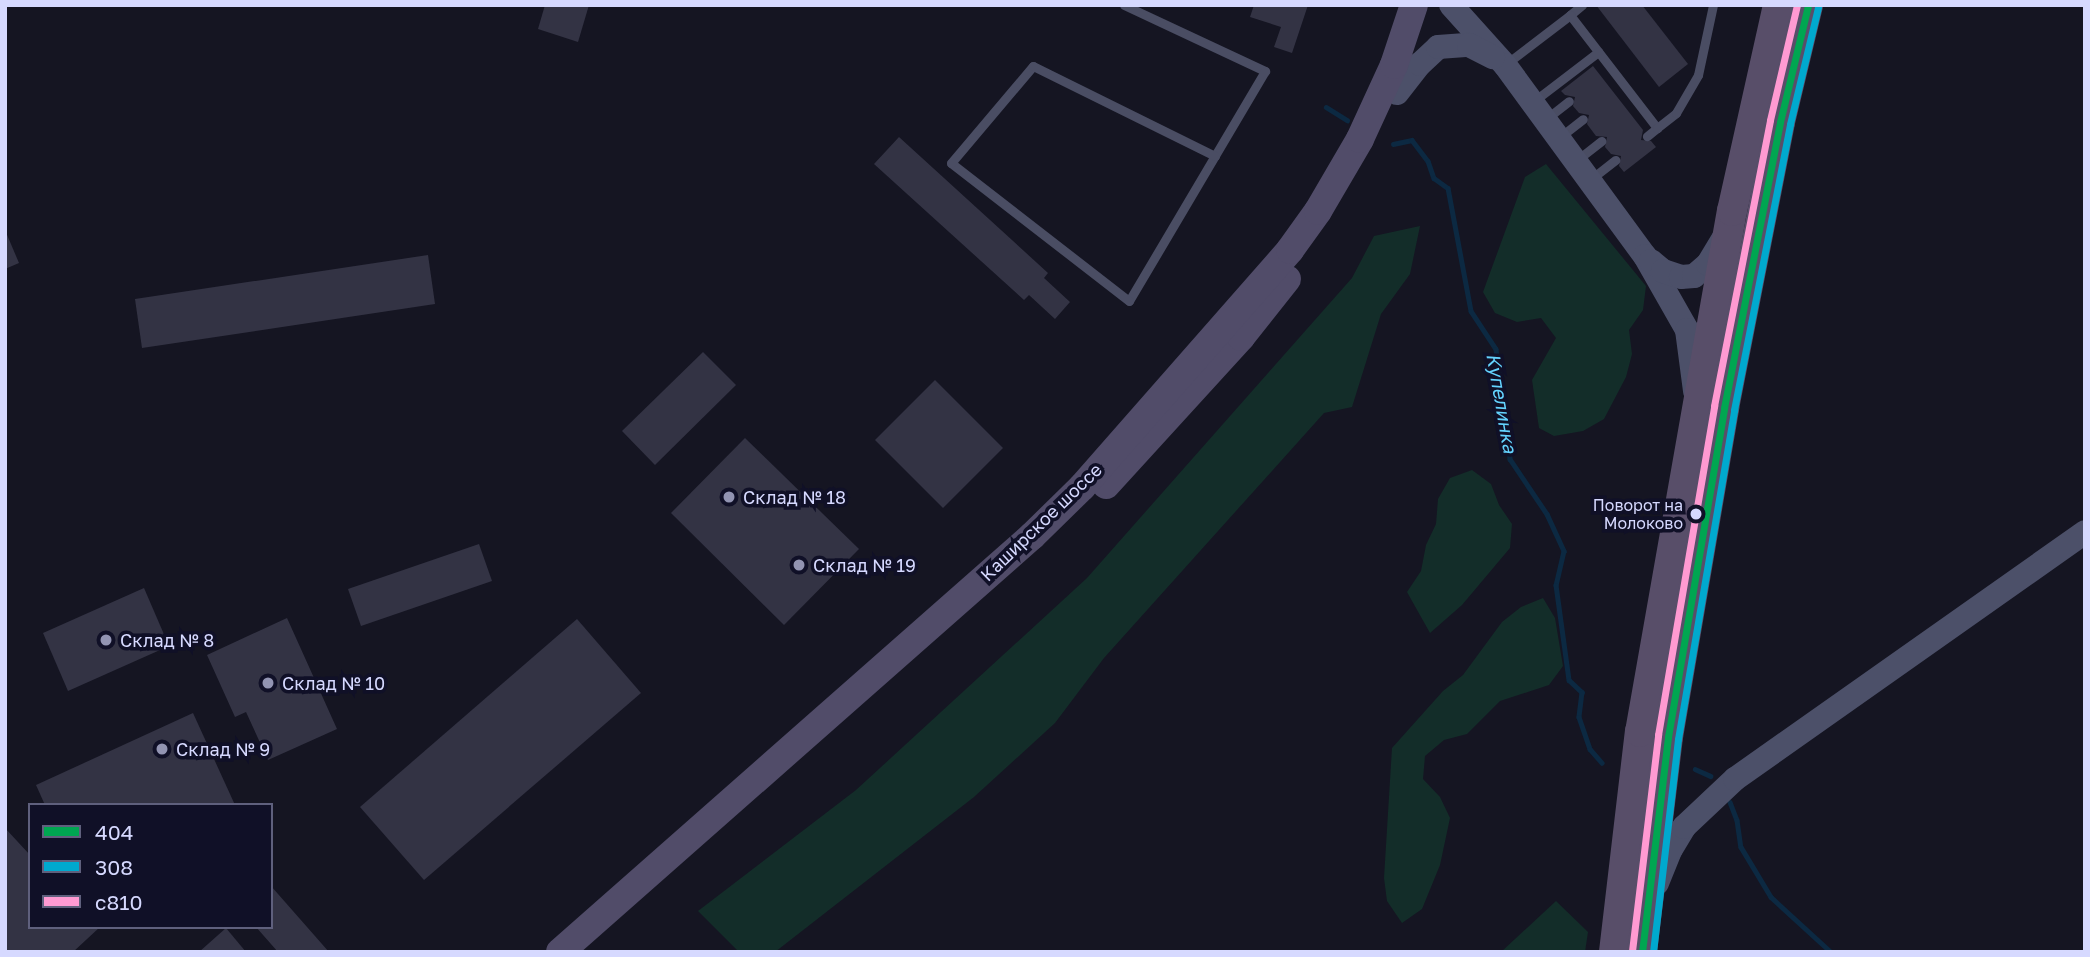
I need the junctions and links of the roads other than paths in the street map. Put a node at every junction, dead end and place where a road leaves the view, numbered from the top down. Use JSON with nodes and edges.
{"nodes":[{"id":1,"x":1124,"y":5,"type":"edge"},
{"id":2,"x":1414,"y":5,"type":"edge"},
{"id":3,"x":1430,"y":5,"type":"edge"},
{"id":4,"x":1451,"y":5,"type":"edge"},
{"id":5,"x":1582,"y":5,"type":"edge"},
{"id":6,"x":1713,"y":5,"type":"edge"},
{"id":7,"x":1778,"y":5,"type":"edge"},
{"id":8,"x":1808,"y":5,"type":"edge"},
{"id":9,"x":1570,"y":15,"type":"junction"},
{"id":10,"x":1598,"y":51,"type":"junction"},
{"id":11,"x":1505,"y":65,"type":"junction"},
{"id":12,"x":1611,"y":68,"type":"junction"},
{"id":13,"x":1601,"y":76,"type":"dead end"},
{"id":14,"x":1625,"y":87,"type":"junction"},
{"id":15,"x":1397,"y":93,"type":"junction"},
{"id":16,"x":1615,"y":94,"type":"dead end"},
{"id":17,"x":1569,"y":101,"type":"dead end"},
{"id":18,"x":1642,"y":109,"type":"junction"},
{"id":19,"x":1632,"y":117,"type":"dead end"},
{"id":20,"x":1583,"y":119,"type":"dead end"},
{"id":21,"x":1545,"y":120,"type":"junction"},
{"id":22,"x":1657,"y":128,"type":"junction"},
{"id":23,"x":1647,"y":136,"type":"dead end"},
{"id":24,"x":1601,"y":141,"type":"dead end"},
{"id":25,"x":1215,"y":156,"type":"junction"},
{"id":26,"x":1615,"y":160,"type":"dead end"},
{"id":27,"x":1582,"y":171,"type":"junction"},
{"id":28,"x":1732,"y":211,"type":"junction"},
{"id":29,"x":1645,"y":256,"type":"junction"},
{"id":30,"x":1696,"y":409,"type":"junction"},
{"id":31,"x":2085,"y":532,"type":"edge"},
{"id":32,"x":1646,"y":914,"type":"junction"},
{"id":33,"x":560,"y":952,"type":"edge"},
{"id":34,"x":584,"y":952,"type":"edge"},
{"id":35,"x":1614,"y":952,"type":"edge"},
{"id":36,"x":1642,"y":952,"type":"edge"}],
"edges":[{"from":1,"to":25,"type":"lane"},
{"from":2,"to":33,"type":"main road","name":"Каширское шоссе"},
{"from":3,"to":15,"type":"main road","name":"Каширское шоссе"},
{"from":4,"to":11,"type":"main road"},
{"from":5,"to":9,"type":"lane"},
{"from":6,"to":22,"type":"lane"},
{"from":7,"to":28,"type":"highway"},
{"from":8,"to":32,"type":"highway"},
{"from":9,"to":10,"type":"lane"},
{"from":9,"to":11,"type":"lane"},
{"from":10,"to":12,"type":"lane"},
{"from":10,"to":21,"type":"lane"},
{"from":11,"to":15,"type":"main road"},
{"from":11,"to":21,"type":"main road"},
{"from":12,"to":13,"type":"lane"},
{"from":12,"to":14,"type":"lane"},
{"from":14,"to":16,"type":"lane"},
{"from":14,"to":18,"type":"lane"},
{"from":15,"to":34,"type":"main road","name":"Каширское шоссе"},
{"from":17,"to":21,"type":"lane"},
{"from":18,"to":19,"type":"lane"},
{"from":18,"to":22,"type":"lane"},
{"from":20,"to":21,"type":"lane"},
{"from":21,"to":27,"type":"main road"},
{"from":22,"to":23,"type":"lane"},
{"from":24,"to":27,"type":"lane"},
{"from":25,"to":25,"type":"lane"},
{"from":26,"to":27,"type":"lane"},
{"from":27,"to":29,"type":"main road"},
{"from":28,"to":29,"type":"main road"},
{"from":28,"to":30,"type":"highway"},
{"from":29,"to":30,"type":"main road"},
{"from":30,"to":35,"type":"highway"},
{"from":31,"to":32,"type":"main road"},
{"from":32,"to":36,"type":"highway"}]}
